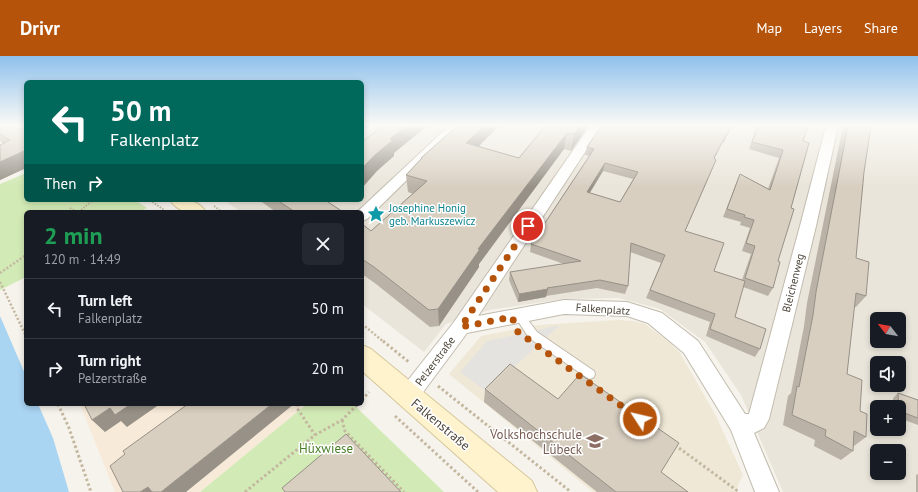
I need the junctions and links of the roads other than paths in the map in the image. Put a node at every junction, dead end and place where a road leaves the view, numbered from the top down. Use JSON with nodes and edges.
{"nodes":[{"id":1,"x":435,"y":146,"type":"edge"},
{"id":2,"x":582,"y":146,"type":"edge"},
{"id":3,"x":827,"y":146,"type":"edge"},
{"id":4,"x":182,"y":202,"type":"edge"},
{"id":5,"x":193,"y":210,"type":"edge"},
{"id":6,"x":364,"y":214,"type":"edge"},
{"id":7,"x":519,"y":315,"type":"junction"},
{"id":8,"x":461,"y":327,"type":"junction"},
{"id":9,"x":364,"y":358,"type":"edge"},
{"id":10,"x":590,"y":374,"type":"dead end"},
{"id":11,"x":408,"y":395,"type":"junction"},
{"id":12,"x":740,"y":425,"type":"junction"},
{"id":13,"x":521,"y":492,"type":"edge"},
{"id":14,"x":767,"y":492,"type":"edge"}],
"edges":[{"from":1,"to":6,"type":"street"},
{"from":2,"to":8,"type":"street","name":"Pelzerstraße"},
{"from":3,"to":12,"type":"street","name":"Bleichenweg"},
{"from":4,"to":5,"type":"main road"},
{"from":7,"to":8,"type":"street","name":"Falkenplatz"},
{"from":7,"to":10,"type":"lane"},
{"from":7,"to":12,"type":"street","name":"Falkenplatz"},
{"from":8,"to":11,"type":"street","name":"Pelzerstraße"},
{"from":9,"to":11,"type":"main road","name":"Falkenstraße"},
{"from":11,"to":13,"type":"main road","name":"Falkenstraße"},
{"from":12,"to":14,"type":"street","name":"Falkenplatz"}]}
